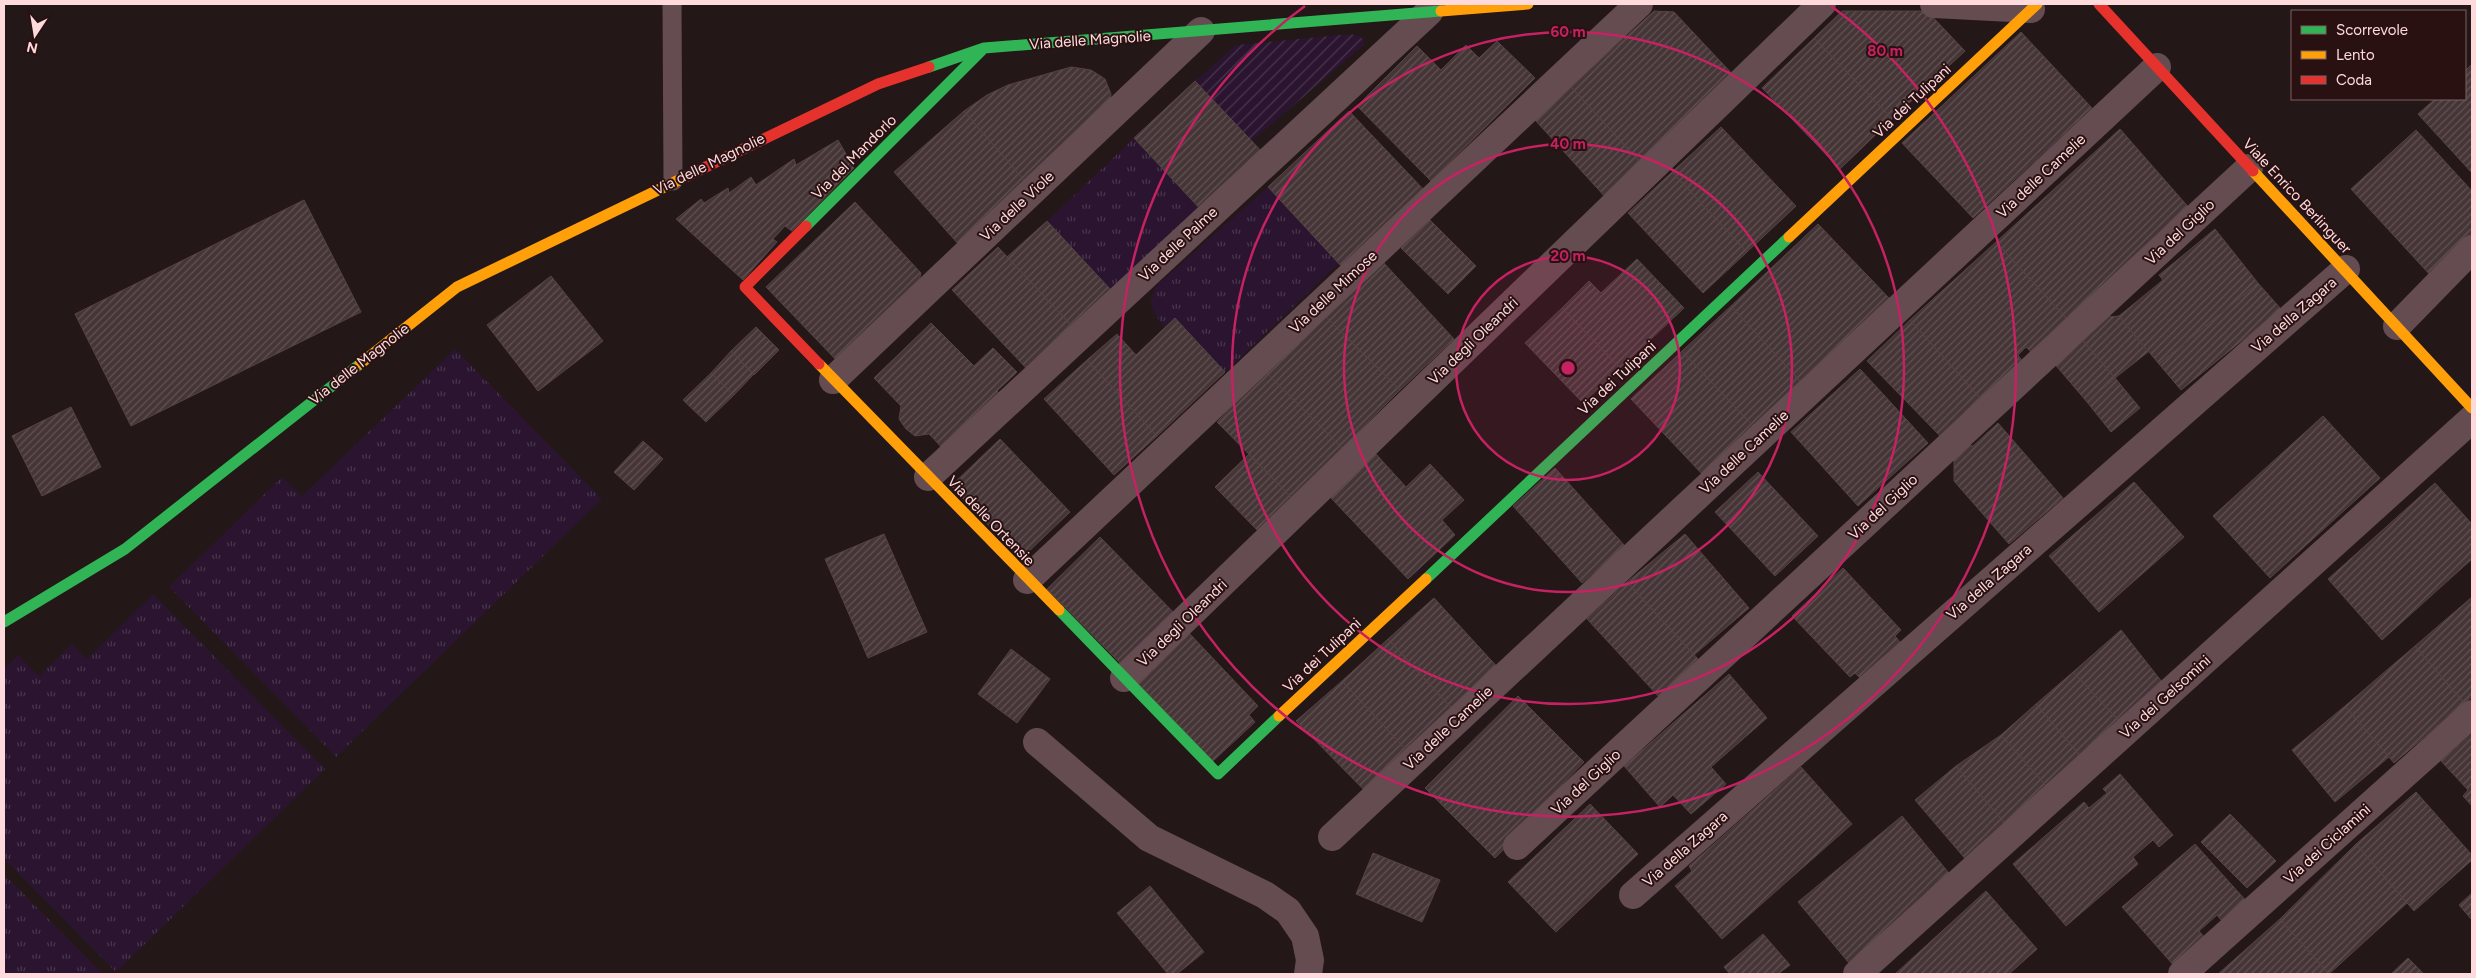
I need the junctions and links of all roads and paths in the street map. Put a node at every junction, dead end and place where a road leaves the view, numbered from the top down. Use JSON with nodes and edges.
{"nodes":[{"id":1,"x":672,"y":4,"type":"edge"},
{"id":2,"x":1528,"y":4,"type":"edge"},
{"id":3,"x":1639,"y":4,"type":"edge"},
{"id":4,"x":1822,"y":4,"type":"edge"},
{"id":5,"x":1934,"y":4,"type":"edge"},
{"id":6,"x":2099,"y":4,"type":"edge"},
{"id":7,"x":2034,"y":6,"type":"edge"},
{"id":8,"x":1429,"y":12,"type":"junction"},
{"id":9,"x":1201,"y":32,"type":"junction"},
{"id":10,"x":984,"y":48,"type":"junction"},
{"id":11,"x":2157,"y":67,"type":"junction"},
{"id":12,"x":2249,"y":168,"type":"junction"},
{"id":13,"x":673,"y":181,"type":"junction"},
{"id":14,"x":2472,"y":249,"type":"edge"},
{"id":15,"x":2346,"y":269,"type":"junction"},
{"id":16,"x":744,"y":287,"type":"joint"},
{"id":17,"x":2397,"y":326,"type":"junction"},
{"id":18,"x":833,"y":380,"type":"junction"},
{"id":19,"x":2472,"y":408,"type":"edge"},
{"id":20,"x":2472,"y":419,"type":"edge"},
{"id":21,"x":928,"y":477,"type":"junction"},
{"id":22,"x":1027,"y":580,"type":"junction"},
{"id":23,"x":4,"y":622,"type":"edge"},
{"id":24,"x":1124,"y":678,"type":"junction"},
{"id":25,"x":2472,"y":714,"type":"edge"},
{"id":26,"x":1037,"y":742,"type":"dead end"},
{"id":27,"x":1218,"y":774,"type":"joint"},
{"id":28,"x":1332,"y":836,"type":"dead end"},
{"id":29,"x":1517,"y":846,"type":"dead end"},
{"id":30,"x":1633,"y":895,"type":"dead end"},
{"id":31,"x":1308,"y":974,"type":"edge"},
{"id":32,"x":1857,"y":974,"type":"edge"},
{"id":33,"x":2182,"y":974,"type":"edge"}],
"edges":[{"from":1,"to":13,"type":"lane"},
{"from":2,"to":8,"type":"street","name":"Via delle Magnolie"},
{"from":3,"to":22,"type":"street","name":"Via delle Mimose"},
{"from":4,"to":24,"type":"street","name":"Via degli Oleandri"},
{"from":5,"to":7,"type":"street"},
{"from":6,"to":11,"type":"street","name":"Viale Enrico Berlinguer"},
{"from":7,"to":27,"type":"street","name":"Via dei Tulipani"},
{"from":8,"to":9,"type":"street","name":"Via delle Magnolie"},
{"from":8,"to":21,"type":"street","name":"Via delle Palme"},
{"from":9,"to":10,"type":"street","name":"Via delle Magnolie"},
{"from":9,"to":18,"type":"street","name":"Via delle Viole"},
{"from":10,"to":13,"type":"street","name":"Via delle Magnolie"},
{"from":10,"to":16,"type":"street","name":"Via del Mandorlo"},
{"from":11,"to":12,"type":"street","name":"Viale Enrico Berlinguer"},
{"from":11,"to":28,"type":"street","name":"Via delle Camelie"},
{"from":12,"to":15,"type":"street","name":"Viale Enrico Berlinguer"},
{"from":12,"to":29,"type":"street","name":"Via del Giglio"},
{"from":13,"to":23,"type":"street","name":"Via delle Magnolie"},
{"from":14,"to":17,"type":"street"},
{"from":15,"to":17,"type":"street","name":"Viale Enrico Berlinguer"},
{"from":15,"to":30,"type":"street","name":"Via della Zagara"},
{"from":16,"to":18,"type":"street","name":"Via delle Ortensie"},
{"from":17,"to":19,"type":"street","name":"Viale Enrico Berlinguer"},
{"from":18,"to":21,"type":"street","name":"Via delle Ortensie"},
{"from":20,"to":32,"type":"street","name":"Via dei Gelsomini"},
{"from":21,"to":22,"type":"street","name":"Via delle Ortensie"},
{"from":22,"to":24,"type":"street","name":"Via delle Ortensie"},
{"from":24,"to":27,"type":"street","name":"Via delle Ortensie"},
{"from":25,"to":33,"type":"street","name":"Via dei Ciclamini"},
{"from":26,"to":31,"type":"street"}]}
